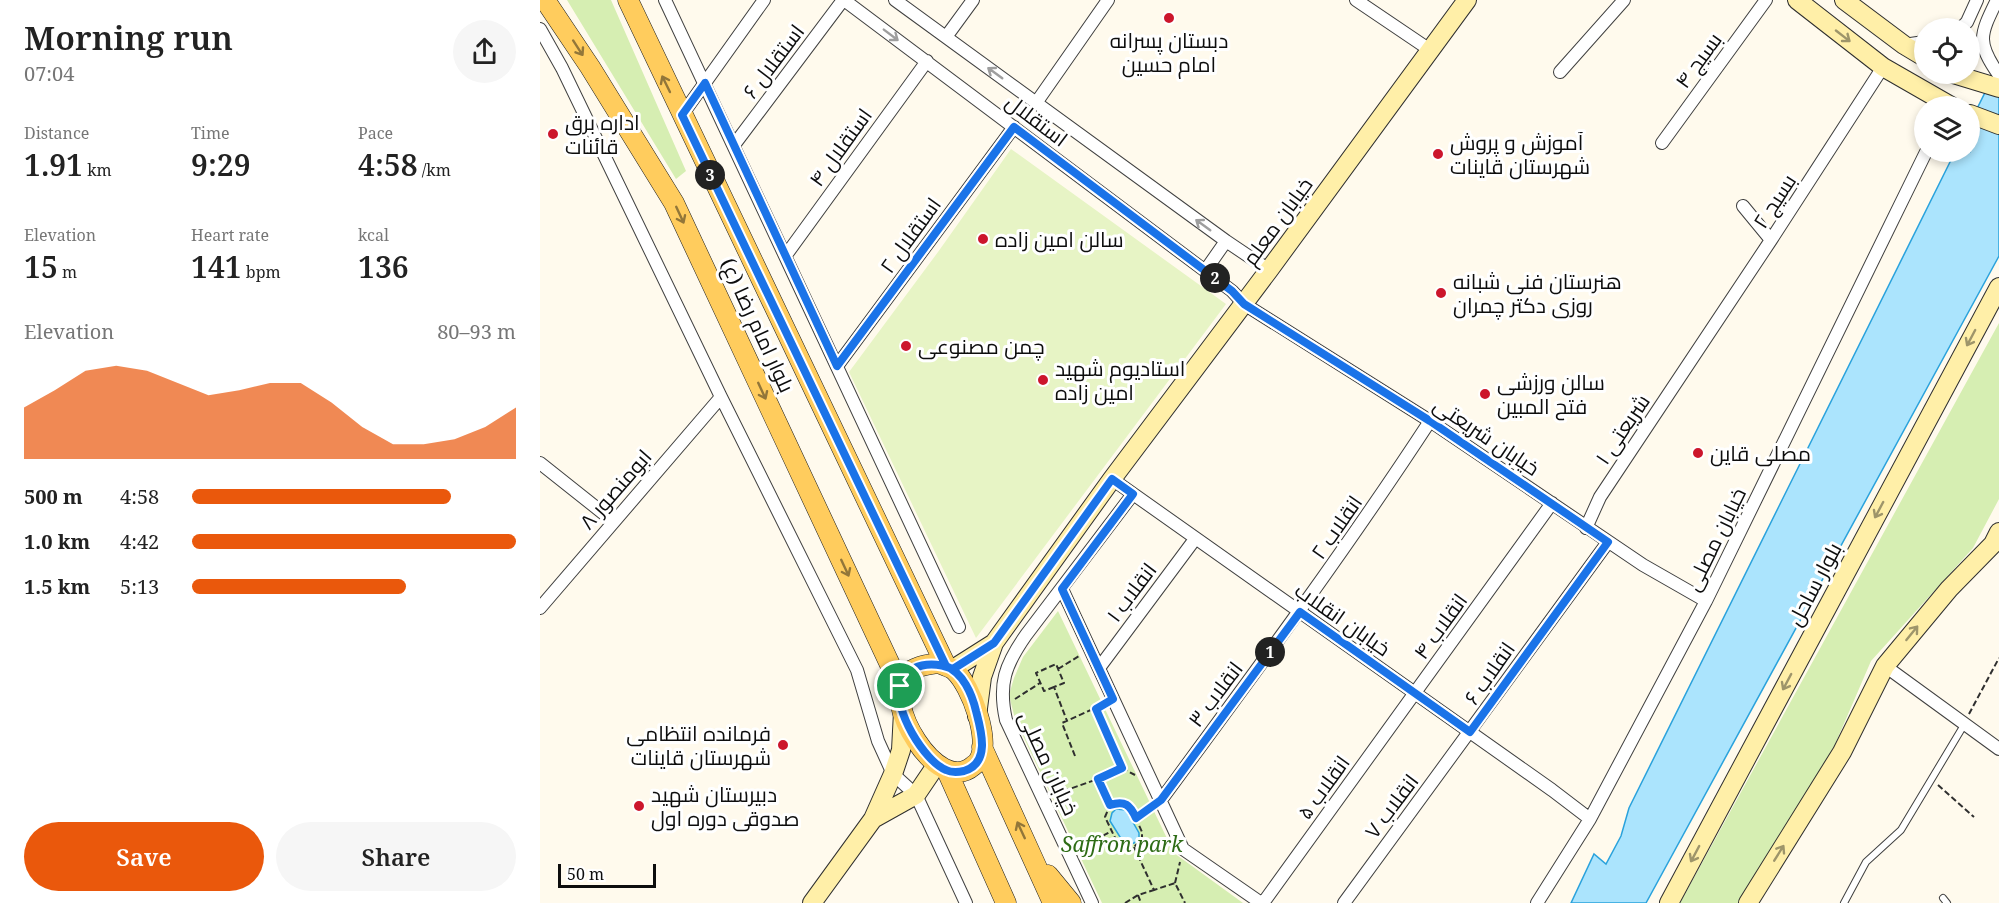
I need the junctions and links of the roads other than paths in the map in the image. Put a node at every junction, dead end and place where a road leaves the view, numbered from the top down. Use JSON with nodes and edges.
{"nodes":[{"id":1,"x":545,"y":0,"type":"edge"},
{"id":2,"x":628,"y":0,"type":"edge"},
{"id":3,"x":664,"y":0,"type":"edge"},
{"id":4,"x":764,"y":0,"type":"edge"},
{"id":5,"x":844,"y":0,"type":"edge"},
{"id":6,"x":895,"y":0,"type":"edge"},
{"id":7,"x":973,"y":0,"type":"edge"},
{"id":8,"x":1108,"y":0,"type":"edge"},
{"id":9,"x":1356,"y":0,"type":"edge"},
{"id":10,"x":1467,"y":0,"type":"edge"},
{"id":11,"x":1624,"y":0,"type":"edge"},
{"id":12,"x":1766,"y":0,"type":"edge"},
{"id":13,"x":1797,"y":0,"type":"edge"},
{"id":14,"x":1844,"y":0,"type":"edge"},
{"id":15,"x":1997,"y":0,"type":"edge"},
{"id":16,"x":1975,"y":6,"type":"edge"},
{"id":17,"x":1987,"y":21,"type":"junction"},
{"id":18,"x":540,"y":29,"type":"edge"},
{"id":19,"x":946,"y":37,"type":"junction"},
{"id":20,"x":1914,"y":44,"type":"edge"},
{"id":21,"x":1904,"y":45,"type":"junction"},
{"id":22,"x":1430,"y":50,"type":"junction"},
{"id":23,"x":1914,"y":51,"type":"edge"},
{"id":24,"x":927,"y":61,"type":"junction"},
{"id":25,"x":1883,"y":67,"type":"junction"},
{"id":26,"x":1560,"y":72,"type":"dead end"},
{"id":27,"x":1999,"y":75,"type":"edge"},
{"id":28,"x":1980,"y":82,"type":"edge"},
{"id":29,"x":705,"y":83,"type":"junction"},
{"id":30,"x":1999,"y":88,"type":"edge"},
{"id":31,"x":1932,"y":96,"type":"edge"},
{"id":32,"x":1036,"y":103,"type":"junction"},
{"id":33,"x":682,"y":115,"type":"junction"},
{"id":34,"x":1980,"y":118,"type":"edge"},
{"id":35,"x":1999,"y":125,"type":"edge"},
{"id":36,"x":1014,"y":127,"type":"junction"},
{"id":37,"x":1662,"y":143,"type":"dead end"},
{"id":38,"x":734,"y":145,"type":"junction"},
{"id":39,"x":1921,"y":162,"type":"edge"},
{"id":40,"x":1743,"y":206,"type":"dead end"},
{"id":41,"x":1771,"y":240,"type":"junction"},
{"id":42,"x":1226,"y":241,"type":"junction"},
{"id":43,"x":786,"y":255,"type":"junction"},
{"id":44,"x":1269,"y":270,"type":"junction"},
{"id":45,"x":1205,"y":271,"type":"junction"},
{"id":46,"x":1999,"y":287,"type":"edge"},
{"id":47,"x":1244,"y":304,"type":"junction"},
{"id":48,"x":1695,"y":354,"type":"joint"},
{"id":49,"x":837,"y":366,"type":"junction"},
{"id":50,"x":721,"y":397,"type":"junction"},
{"id":51,"x":1430,"y":421,"type":"junction"},
{"id":52,"x":540,"y":463,"type":"edge"},
{"id":53,"x":1112,"y":479,"type":"junction"},
{"id":54,"x":1133,"y":494,"type":"junction"},
{"id":55,"x":1552,"y":503,"type":"junction"},
{"id":56,"x":613,"y":521,"type":"junction"},
{"id":57,"x":1586,"y":528,"type":"junction"},
{"id":58,"x":1999,"y":532,"type":"edge"},
{"id":59,"x":1195,"y":539,"type":"junction"},
{"id":60,"x":1608,"y":542,"type":"junction"},
{"id":61,"x":1062,"y":589,"type":"junction"},
{"id":62,"x":1706,"y":602,"type":"junction"},
{"id":63,"x":540,"y":608,"type":"edge"},
{"id":64,"x":1300,"y":612,"type":"junction"},
{"id":65,"x":960,"y":627,"type":"dead end"},
{"id":66,"x":994,"y":643,"type":"junction"},
{"id":67,"x":1885,"y":666,"type":"junction"},
{"id":68,"x":950,"y":668,"type":"junction"},
{"id":69,"x":1099,"y":668,"type":"junction"},
{"id":70,"x":900,"y":686,"type":"junction"},
{"id":71,"x":1415,"y":693,"type":"junction"},
{"id":72,"x":903,"y":712,"type":"junction"},
{"id":73,"x":977,"y":716,"type":"junction"},
{"id":74,"x":1964,"y":724,"type":"junction"},
{"id":75,"x":1470,"y":732,"type":"junction"},
{"id":76,"x":982,"y":747,"type":"junction"},
{"id":77,"x":1999,"y":749,"type":"edge"},
{"id":78,"x":942,"y":768,"type":"junction"},
{"id":79,"x":893,"y":774,"type":"junction"},
{"id":80,"x":915,"y":795,"type":"junction"},
{"id":81,"x":1161,"y":800,"type":"junction"},
{"id":82,"x":873,"y":819,"type":"junction"},
{"id":83,"x":1590,"y":819,"type":"junction"},
{"id":84,"x":1034,"y":858,"type":"junction"},
{"id":85,"x":812,"y":903,"type":"edge"},
{"id":86,"x":966,"y":903,"type":"edge"},
{"id":87,"x":1006,"y":903,"type":"edge"},
{"id":88,"x":1053,"y":903,"type":"edge"},
{"id":89,"x":1071,"y":903,"type":"edge"},
{"id":90,"x":1092,"y":903,"type":"edge"},
{"id":91,"x":1262,"y":903,"type":"edge"},
{"id":92,"x":1344,"y":903,"type":"edge"},
{"id":93,"x":1537,"y":903,"type":"edge"},
{"id":94,"x":1669,"y":903,"type":"edge"},
{"id":95,"x":1748,"y":903,"type":"edge"},
{"id":96,"x":1844,"y":903,"type":"edge"}],
"edges":[{"from":1,"to":70,"type":"main road","name":"بلوار امام رضا (ع)","one_way":true},
{"from":33,"to":2,"type":"main road","name":"بلوار امام رضا (ع)","one_way":true},
{"from":3,"to":29,"type":"street"},
{"from":4,"to":29,"type":"street"},
{"from":5,"to":24,"type":"street","name":"استقلال","one_way":true},
{"from":5,"to":38,"type":"street","name":"استقلال ۶"},
{"from":6,"to":19,"type":"street","name":"استقلال"},
{"from":7,"to":19,"type":"street"},
{"from":8,"to":32,"type":"street"},
{"from":9,"to":22,"type":"street"},
{"from":10,"to":22,"type":"main road","name":"خیابان معلم"},
{"from":11,"to":26,"type":"street"},
{"from":12,"to":37,"type":"street","name":"بسیج ۴"},
{"from":13,"to":25,"type":"main road","one_way":true},
{"from":14,"to":21,"type":"main road"},
{"from":15,"to":17,"type":"street"},
{"from":16,"to":17,"type":"street"},
{"from":17,"to":27,"type":"street"},
{"from":18,"to":50,"type":"street"},
{"from":32,"to":19,"type":"street","name":"استقلال","one_way":true},
{"from":20,"to":21,"type":"street"},
{"from":21,"to":23,"type":"main road"},
{"from":22,"to":44,"type":"main road","name":"خیابان معلم"},
{"from":24,"to":36,"type":"street","name":"استقلال"},
{"from":24,"to":43,"type":"street","name":"استقلال ۴"},
{"from":25,"to":31,"type":"main road"},
{"from":25,"to":41,"type":"street","name":"بسیج ۲"},
{"from":28,"to":30,"type":"main road"},
{"from":29,"to":33,"type":"street"},
{"from":29,"to":38,"type":"street"},
{"from":42,"to":32,"type":"street","name":"استقلال","one_way":true},
{"from":33,"to":68,"type":"main road","name":"بلوار امام رضا (ع)"},
{"from":34,"to":35,"type":"main road"},
{"from":36,"to":45,"type":"street","name":"استقلال"},
{"from":36,"to":49,"type":"street","name":"استقلال ۲"},
{"from":38,"to":43,"type":"street"},
{"from":39,"to":62,"type":"street","name":"خیابان مصلی"},
{"from":40,"to":41,"type":"street"},
{"from":41,"to":48,"type":"street","name":"بسیج ۲"},
{"from":42,"to":44,"type":"street","name":"استقلال"},
{"from":42,"to":45,"type":"street"},
{"from":43,"to":49,"type":"street"},
{"from":44,"to":47,"type":"main road","name":"خیابان معلم"},
{"from":45,"to":47,"type":"street","name":"استقلال"},
{"from":46,"to":94,"type":"main road","name":"بلوار ساحل","one_way":true},
{"from":47,"to":51,"type":"street","name":"خیابان شریعتی"},
{"from":47,"to":53,"type":"main road","name":"خیابان معلم"},
{"from":48,"to":57,"type":"street","name":"شریعتی ۱"},
{"from":49,"to":65,"type":"street"},
{"from":50,"to":56,"type":"street","name":"ابومنصور ۸"},
{"from":50,"to":79,"type":"street"},
{"from":51,"to":55,"type":"street","name":"خیابان شریعتی"},
{"from":51,"to":64,"type":"street","name":"انقلاب ۲"},
{"from":52,"to":56,"type":"street"},
{"from":53,"to":54,"type":"street","name":"خیابان انقلاب"},
{"from":53,"to":66,"type":"main road","name":"خیابان معلم"},
{"from":54,"to":59,"type":"street","name":"خیابان انقلاب"},
{"from":54,"to":61,"type":"street","name":"خیابان مصلی"},
{"from":55,"to":57,"type":"street","name":"خیابان شریعتی"},
{"from":55,"to":71,"type":"street","name":"انقلاب ۴"},
{"from":56,"to":63,"type":"street","name":"ابومنصور ۸"},
{"from":57,"to":60,"type":"street","name":"خیابان شریعتی"},
{"from":67,"to":58,"type":"main road","one_way":true},
{"from":59,"to":64,"type":"street","name":"خیابان انقلاب"},
{"from":59,"to":69,"type":"street","name":"انقلاب ۱"},
{"from":60,"to":62,"type":"street","name":"خیابان شریعتی"},
{"from":60,"to":75,"type":"street","name":"انقلاب ۶"},
{"from":61,"to":69,"type":"street"},
{"from":61,"to":90,"type":"street","name":"خیابان مصلی"},
{"from":62,"to":83,"type":"street","name":"خیابان مصلی"},
{"from":64,"to":71,"type":"street","name":"خیابان انقلاب"},
{"from":64,"to":81,"type":"street","name":"انقلاب ۳"},
{"from":66,"to":68,"type":"main road"},
{"from":66,"to":73,"type":"main road"},
{"from":67,"to":74,"type":"street"},
{"from":95,"to":67,"type":"main road","one_way":true},
{"from":68,"to":70,"type":"main road"},
{"from":68,"to":73,"type":"main road"},
{"from":69,"to":81,"type":"street"},
{"from":70,"to":72,"type":"main road"},
{"from":71,"to":75,"type":"street","name":"خیابان انقلاب"},
{"from":71,"to":91,"type":"street","name":"انقلاب ۵"},
{"from":72,"to":78,"type":"main road"},
{"from":72,"to":79,"type":"main road"},
{"from":73,"to":76,"type":"main road"},
{"from":74,"to":77,"type":"street"},
{"from":74,"to":96,"type":"lane"},
{"from":75,"to":83,"type":"street","name":"خیابان انقلاب"},
{"from":75,"to":92,"type":"street","name":"انقلاب ۷"},
{"from":76,"to":78,"type":"main road"},
{"from":84,"to":76,"type":"main road","one_way":true},
{"from":78,"to":80,"type":"main road"},
{"from":78,"to":87,"type":"main road"},
{"from":79,"to":80,"type":"street"},
{"from":79,"to":82,"type":"main road"},
{"from":80,"to":82,"type":"main road"},
{"from":80,"to":86,"type":"street"},
{"from":81,"to":91,"type":"street"},
{"from":82,"to":85,"type":"main road"},
{"from":83,"to":93,"type":"street","name":"خیابان مصلی"},
{"from":84,"to":88,"type":"main road"},
{"from":84,"to":89,"type":"main road"}]}
